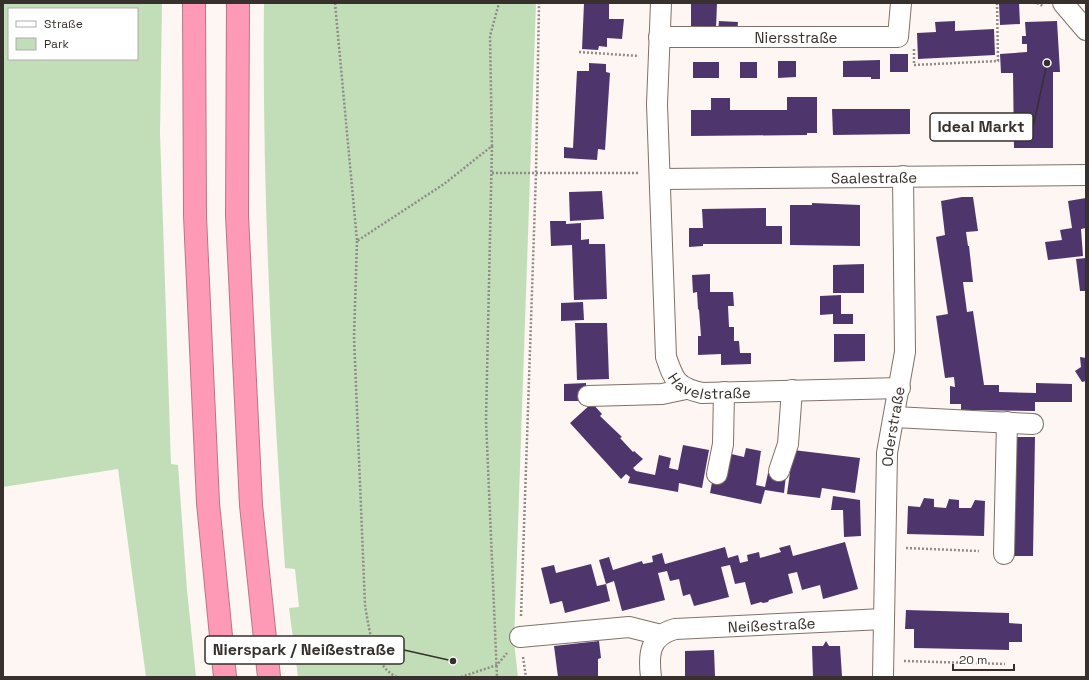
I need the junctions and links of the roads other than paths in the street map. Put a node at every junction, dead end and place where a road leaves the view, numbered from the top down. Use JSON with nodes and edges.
{"nodes":[{"id":1,"x":194,"y":3,"type":"edge"},
{"id":2,"x":238,"y":3,"type":"edge"},
{"id":3,"x":660,"y":3,"type":"edge"},
{"id":4,"x":901,"y":3,"type":"edge"},
{"id":5,"x":1063,"y":3,"type":"edge"},
{"id":6,"x":1086,"y":30,"type":"edge"},
{"id":7,"x":660,"y":37,"type":"junction"},
{"id":8,"x":1086,"y":175,"type":"edge"},
{"id":9,"x":903,"y":176,"type":"junction"},
{"id":10,"x":661,"y":179,"type":"junction"},
{"id":11,"x":684,"y":387,"type":"junction"},
{"id":12,"x":900,"y":388,"type":"junction"},
{"id":13,"x":792,"y":390,"type":"junction"},
{"id":14,"x":588,"y":391,"type":"dead end"},
{"id":15,"x":724,"y":392,"type":"junction"},
{"id":16,"x":894,"y":417,"type":"junction"},
{"id":17,"x":1007,"y":422,"type":"junction"},
{"id":18,"x":1033,"y":424,"type":"dead end"},
{"id":19,"x":779,"y":471,"type":"dead end"},
{"id":20,"x":717,"y":474,"type":"dead end"},
{"id":21,"x":1004,"y":554,"type":"dead end"},
{"id":22,"x":884,"y":619,"type":"junction"},
{"id":23,"x":661,"y":635,"type":"junction"},
{"id":24,"x":520,"y":637,"type":"road end"},
{"id":25,"x":883,"y":669,"type":"edge"},
{"id":26,"x":225,"y":677,"type":"edge"},
{"id":27,"x":268,"y":677,"type":"edge"},
{"id":28,"x":651,"y":677,"type":"edge"}],
"edges":[{"from":1,"to":26,"type":"highway"},
{"from":2,"to":27,"type":"highway"},
{"from":3,"to":7,"type":"street"},
{"from":4,"to":7,"type":"street","name":"Niersstraße"},
{"from":5,"to":6,"type":"street"},
{"from":7,"to":10,"type":"street"},
{"from":8,"to":9,"type":"street","name":"Saalestraße"},
{"from":9,"to":10,"type":"street","name":"Saalestraße"},
{"from":9,"to":12,"type":"street","name":"Oderstraße"},
{"from":10,"to":11,"type":"street","name":"Havelstraße"},
{"from":11,"to":14,"type":"street"},
{"from":11,"to":15,"type":"street","name":"Havelstraße"},
{"from":12,"to":13,"type":"street","name":"Havelstraße"},
{"from":12,"to":16,"type":"street","name":"Oderstraße"},
{"from":13,"to":15,"type":"street","name":"Havelstraße"},
{"from":13,"to":19,"type":"street"},
{"from":15,"to":20,"type":"street"},
{"from":16,"to":17,"type":"street"},
{"from":16,"to":22,"type":"street","name":"Oderstraße"},
{"from":17,"to":18,"type":"street"},
{"from":17,"to":21,"type":"street"},
{"from":22,"to":23,"type":"street","name":"Neißestraße"},
{"from":22,"to":25,"type":"street","name":"Oderstraße"},
{"from":23,"to":24,"type":"street"},
{"from":23,"to":28,"type":"street"}]}
